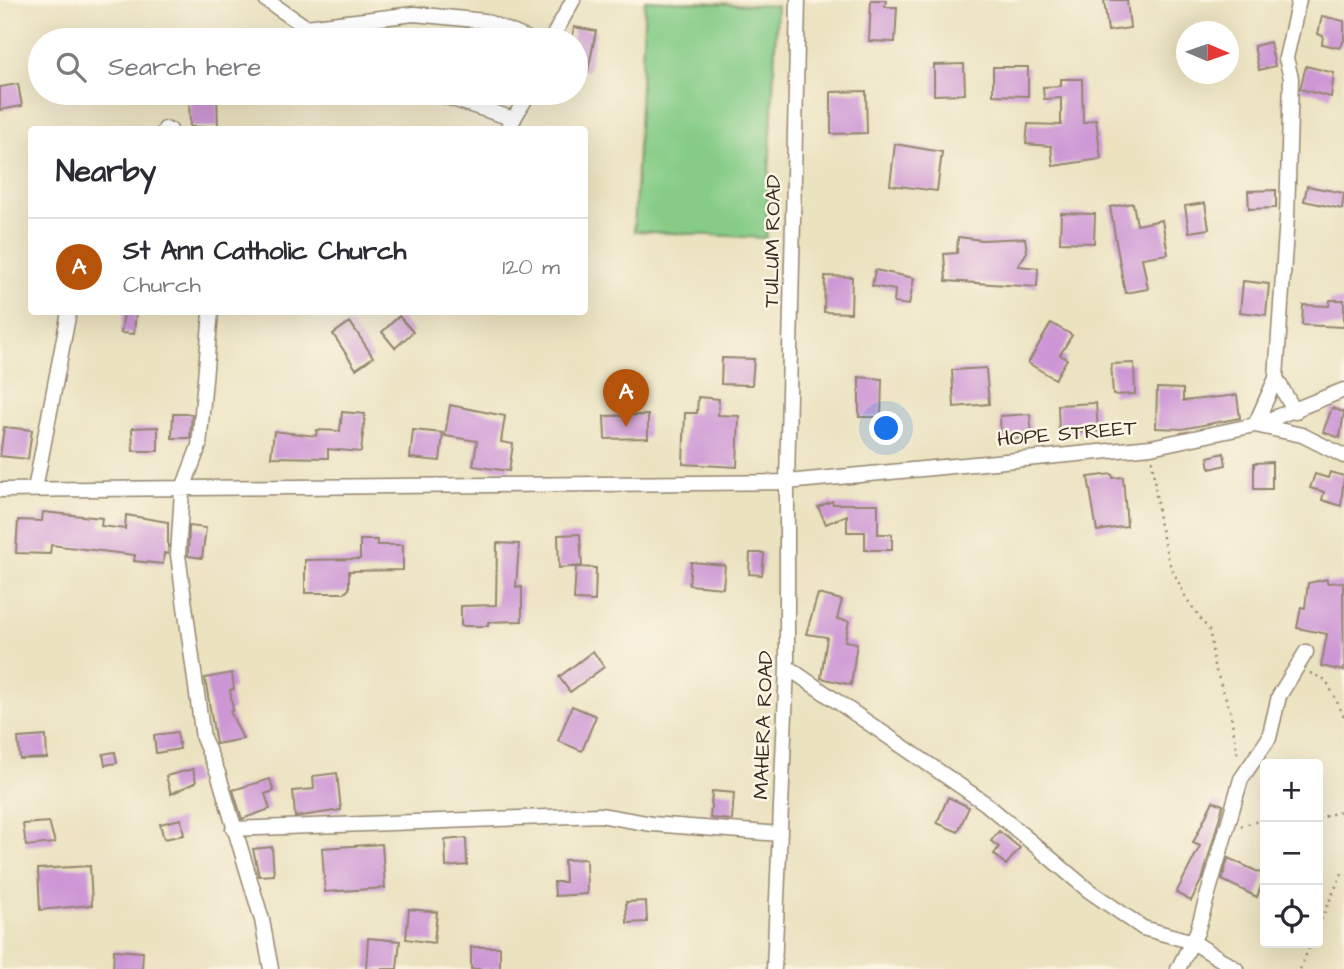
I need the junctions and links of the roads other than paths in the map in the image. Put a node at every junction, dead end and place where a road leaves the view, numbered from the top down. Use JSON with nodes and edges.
{"nodes":[{"id":1,"x":265,"y":0,"type":"edge"},
{"id":2,"x":573,"y":0,"type":"edge"},
{"id":3,"x":798,"y":0,"type":"edge"},
{"id":4,"x":1299,"y":0,"type":"edge"},
{"id":5,"x":306,"y":27,"type":"joint"},
{"id":6,"x":502,"y":28,"type":"edge"},
{"id":7,"x":558,"y":28,"type":"edge"},
{"id":8,"x":463,"y":105,"type":"edge"},
{"id":9,"x":521,"y":105,"type":"edge"},
{"id":10,"x":510,"y":124,"type":"edge"},
{"id":11,"x":68,"y":315,"type":"edge"},
{"id":12,"x":211,"y":315,"type":"edge"},
{"id":13,"x":1276,"y":378,"type":"junction"},
{"id":14,"x":1344,"y":390,"type":"edge"},
{"id":15,"x":1295,"y":412,"type":"junction"},
{"id":16,"x":1255,"y":425,"type":"junction"},
{"id":17,"x":1344,"y":456,"type":"edge"},
{"id":18,"x":788,"y":482,"type":"junction"},
{"id":19,"x":35,"y":489,"type":"junction"},
{"id":20,"x":0,"y":490,"type":"edge"},
{"id":21,"x":182,"y":491,"type":"junction"},
{"id":22,"x":1306,"y":652,"type":"dead end"},
{"id":23,"x":787,"y":667,"type":"junction"},
{"id":24,"x":233,"y":829,"type":"junction"},
{"id":25,"x":780,"y":834,"type":"junction"},
{"id":26,"x":1193,"y":942,"type":"junction"},
{"id":27,"x":271,"y":969,"type":"edge"},
{"id":28,"x":774,"y":969,"type":"edge"},
{"id":29,"x":1178,"y":969,"type":"edge"},
{"id":30,"x":1236,"y":969,"type":"edge"}],
"edges":[{"from":1,"to":5,"type":"street"},
{"from":2,"to":7,"type":"street"},
{"from":3,"to":18,"type":"street","name":"TULUM ROAD"},
{"from":4,"to":13,"type":"street"},
{"from":5,"to":6,"type":"street"},
{"from":8,"to":10,"type":"street"},
{"from":9,"to":10,"type":"street"},
{"from":11,"to":19,"type":"street"},
{"from":12,"to":21,"type":"street"},
{"from":13,"to":15,"type":"street"},
{"from":13,"to":16,"type":"street"},
{"from":14,"to":15,"type":"street"},
{"from":15,"to":16,"type":"street"},
{"from":16,"to":17,"type":"street","name":"HOPE STREET"},
{"from":16,"to":18,"type":"street","name":"HOPE STREET"},
{"from":18,"to":21,"type":"street","name":"HOPE STREET"},
{"from":18,"to":23,"type":"street","name":"MAHERA ROAD"},
{"from":19,"to":20,"type":"street","name":"HOPE STREET"},
{"from":19,"to":21,"type":"street","name":"HOPE STREET"},
{"from":21,"to":24,"type":"street"},
{"from":22,"to":26,"type":"street"},
{"from":23,"to":25,"type":"street","name":"MAHERA ROAD"},
{"from":23,"to":26,"type":"street"},
{"from":24,"to":25,"type":"street"},
{"from":24,"to":27,"type":"street"},
{"from":25,"to":28,"type":"street","name":"MAHERA ROAD"},
{"from":26,"to":29,"type":"street"},
{"from":26,"to":30,"type":"street"}]}
